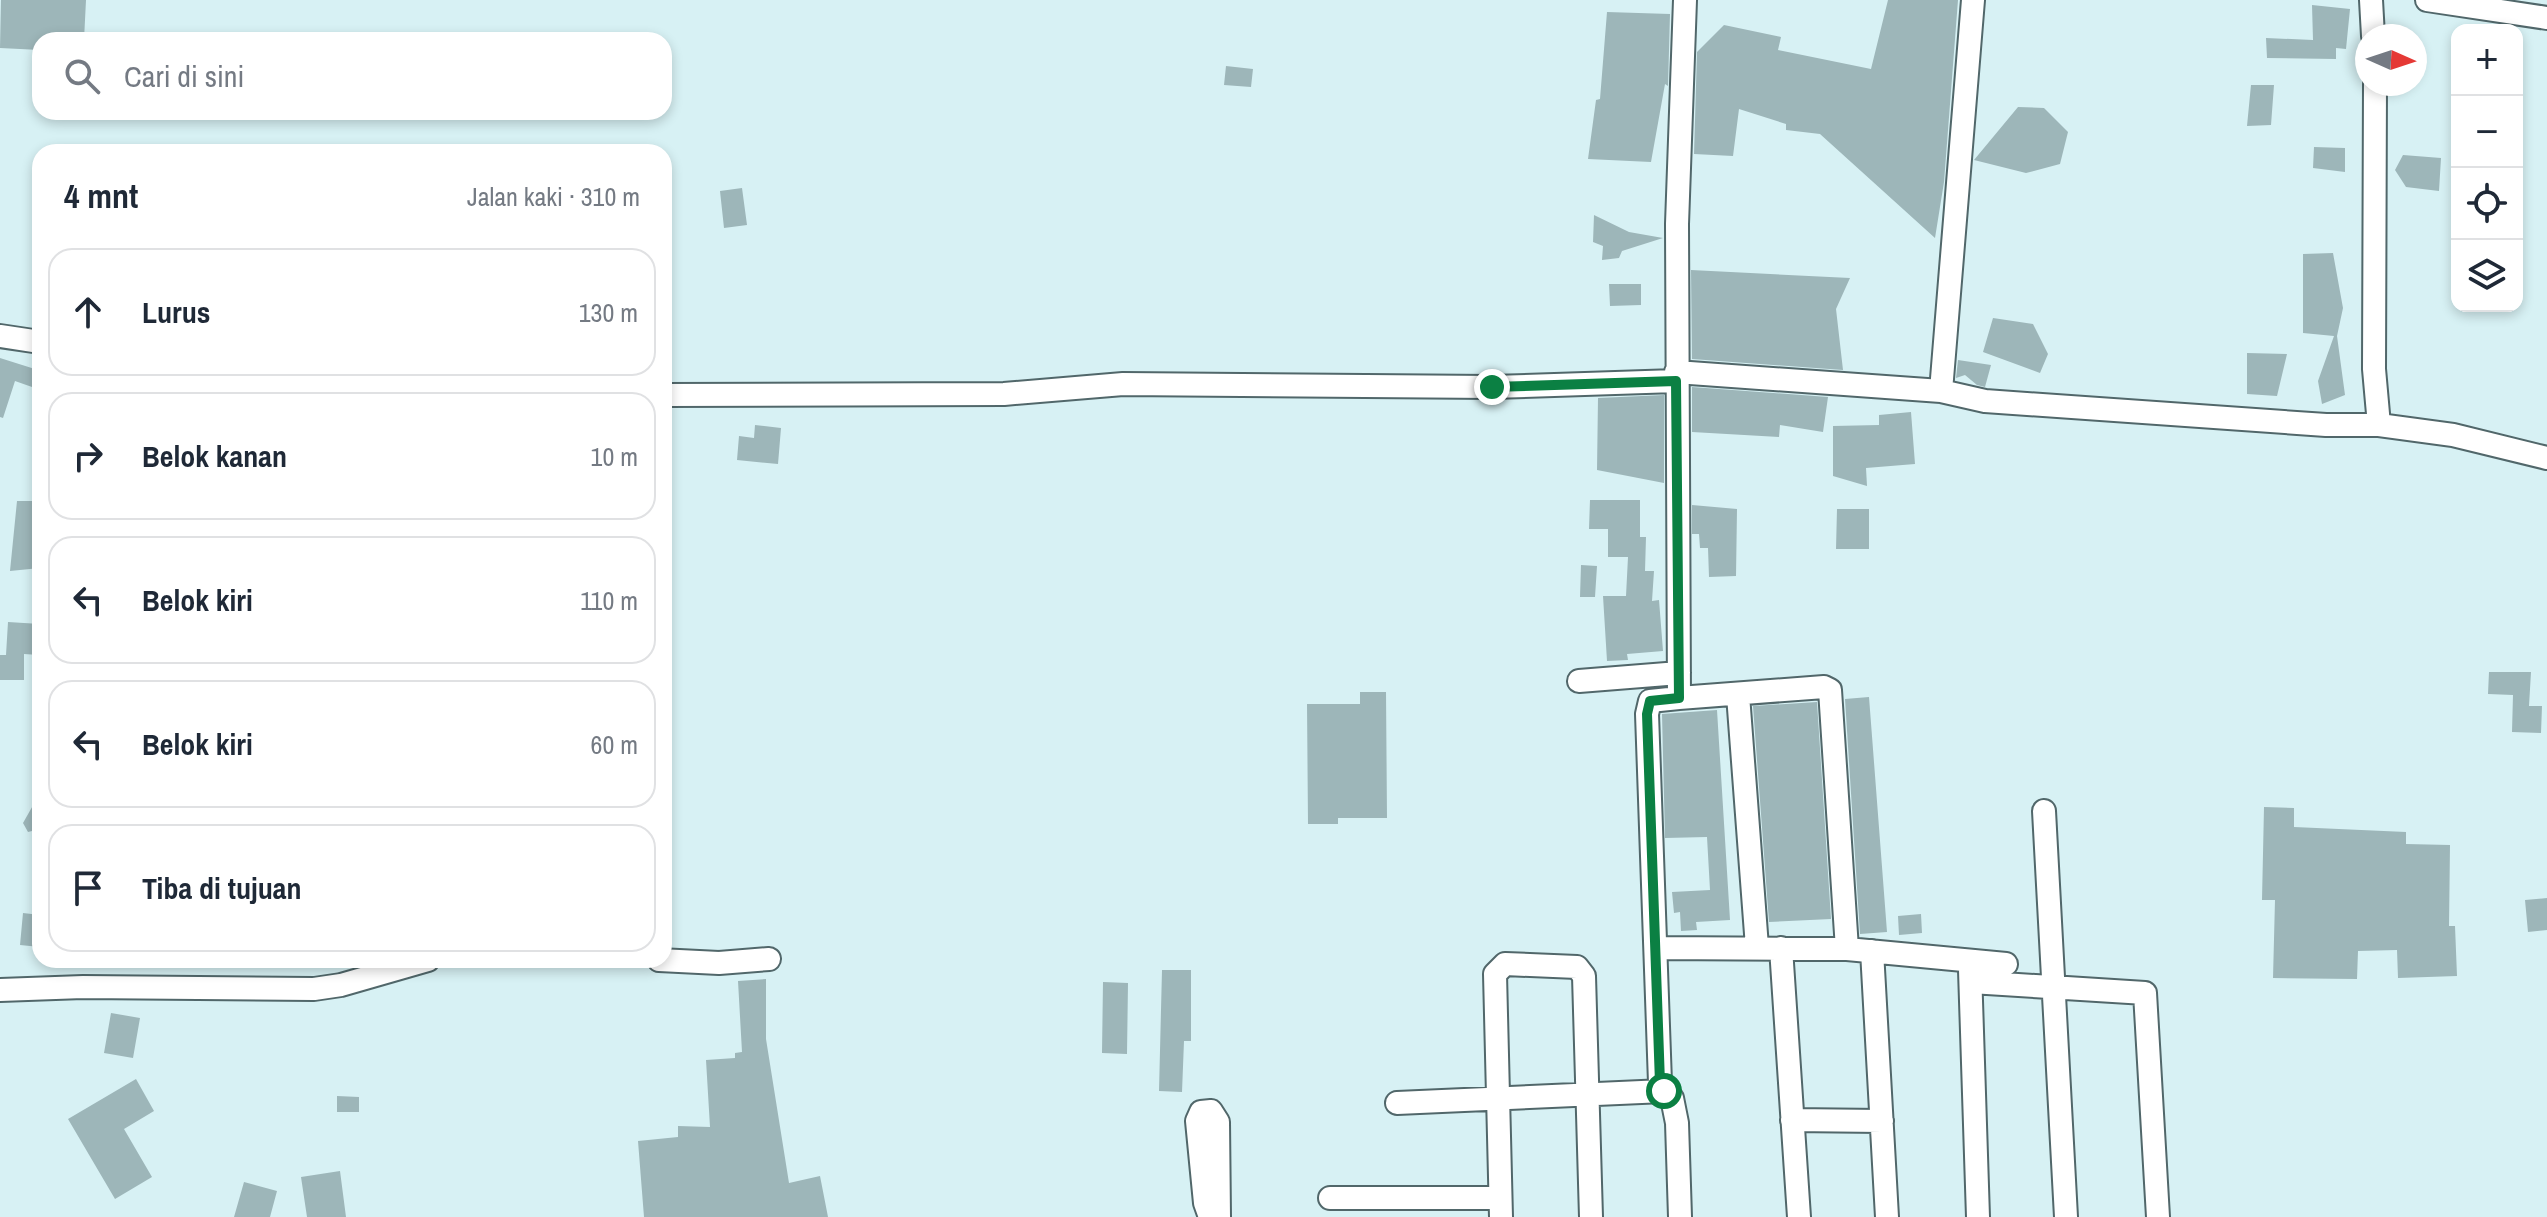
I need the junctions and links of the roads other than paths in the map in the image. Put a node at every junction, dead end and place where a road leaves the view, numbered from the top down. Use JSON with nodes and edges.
{"nodes":[{"id":1,"x":1685,"y":0,"type":"edge"},
{"id":2,"x":1973,"y":0,"type":"edge"},
{"id":3,"x":2371,"y":0,"type":"edge"},
{"id":4,"x":2427,"y":0,"type":"edge"},
{"id":5,"x":2547,"y":18,"type":"edge"},
{"id":6,"x":2372,"y":24,"type":"edge"},
{"id":7,"x":2375,"y":96,"type":"edge"},
{"id":8,"x":0,"y":336,"type":"edge"},
{"id":9,"x":32,"y":341,"type":"edge"},
{"id":10,"x":1676,"y":376,"type":"junction"},
{"id":11,"x":1941,"y":391,"type":"junction"},
{"id":12,"x":672,"y":395,"type":"edge"},
{"id":13,"x":2379,"y":425,"type":"junction"},
{"id":14,"x":2547,"y":458,"type":"edge"},
{"id":15,"x":1679,"y":673,"type":"junction"},
{"id":16,"x":1579,"y":681,"type":"dead end"},
{"id":17,"x":1738,"y":695,"type":"junction"},
{"id":18,"x":1679,"y":698,"type":"junction"},
{"id":19,"x":2044,"y":811,"type":"dead end"},
{"id":20,"x":1757,"y":947,"type":"junction"},
{"id":21,"x":1657,"y":948,"type":"junction"},
{"id":22,"x":1781,"y":948,"type":"junction"},
{"id":23,"x":1847,"y":949,"type":"junction"},
{"id":24,"x":1872,"y":951,"type":"junction"},
{"id":25,"x":769,"y":959,"type":"dead end"},
{"id":26,"x":672,"y":961,"type":"edge"},
{"id":27,"x":2006,"y":964,"type":"dead end"},
{"id":28,"x":400,"y":968,"type":"edge"},
{"id":29,"x":1970,"y":971,"type":"junction"},
{"id":30,"x":2055,"y":987,"type":"junction"},
{"id":31,"x":0,"y":990,"type":"edge"},
{"id":32,"x":1664,"y":1091,"type":"junction"},
{"id":33,"x":1586,"y":1095,"type":"junction"},
{"id":34,"x":1497,"y":1098,"type":"junction"},
{"id":35,"x":1397,"y":1103,"type":"dead end"},
{"id":36,"x":1792,"y":1120,"type":"junction"},
{"id":37,"x":1882,"y":1121,"type":"junction"},
{"id":38,"x":1330,"y":1198,"type":"dead end"},
{"id":39,"x":1500,"y":1208,"type":"edge"},
{"id":40,"x":1210,"y":1217,"type":"edge"},
{"id":41,"x":1219,"y":1217,"type":"edge"},
{"id":42,"x":1591,"y":1217,"type":"edge"},
{"id":43,"x":1680,"y":1217,"type":"edge"},
{"id":44,"x":1799,"y":1217,"type":"edge"},
{"id":45,"x":1887,"y":1217,"type":"edge"},
{"id":46,"x":1978,"y":1217,"type":"edge"},
{"id":47,"x":2066,"y":1217,"type":"edge"},
{"id":48,"x":2158,"y":1217,"type":"edge"}],
"edges":[{"from":1,"to":10,"type":"street"},
{"from":2,"to":11,"type":"street"},
{"from":3,"to":6,"type":"street"},
{"from":4,"to":5,"type":"street"},
{"from":7,"to":13,"type":"street"},
{"from":8,"to":9,"type":"street"},
{"from":10,"to":11,"type":"street"},
{"from":10,"to":12,"type":"street"},
{"from":10,"to":15,"type":"street"},
{"from":11,"to":13,"type":"street"},
{"from":13,"to":14,"type":"street"},
{"from":15,"to":16,"type":"street"},
{"from":15,"to":18,"type":"street"},
{"from":17,"to":18,"type":"street"},
{"from":17,"to":20,"type":"street"},
{"from":17,"to":23,"type":"street"},
{"from":18,"to":21,"type":"street"},
{"from":19,"to":30,"type":"street"},
{"from":20,"to":21,"type":"street"},
{"from":20,"to":22,"type":"street"},
{"from":21,"to":32,"type":"street"},
{"from":22,"to":23,"type":"street"},
{"from":22,"to":36,"type":"street"},
{"from":23,"to":24,"type":"street"},
{"from":24,"to":29,"type":"street"},
{"from":24,"to":37,"type":"street"},
{"from":25,"to":26,"type":"street"},
{"from":27,"to":29,"type":"street"},
{"from":28,"to":31,"type":"street"},
{"from":29,"to":30,"type":"street"},
{"from":29,"to":46,"type":"street"},
{"from":30,"to":47,"type":"street"},
{"from":30,"to":48,"type":"street"},
{"from":32,"to":33,"type":"street"},
{"from":32,"to":43,"type":"street"},
{"from":33,"to":34,"type":"street"},
{"from":33,"to":34,"type":"street"},
{"from":33,"to":42,"type":"street"},
{"from":34,"to":35,"type":"street"},
{"from":34,"to":39,"type":"street"},
{"from":36,"to":37,"type":"street"},
{"from":36,"to":44,"type":"street"},
{"from":37,"to":45,"type":"street"},
{"from":38,"to":39,"type":"street"},
{"from":40,"to":41,"type":"street"}]}
